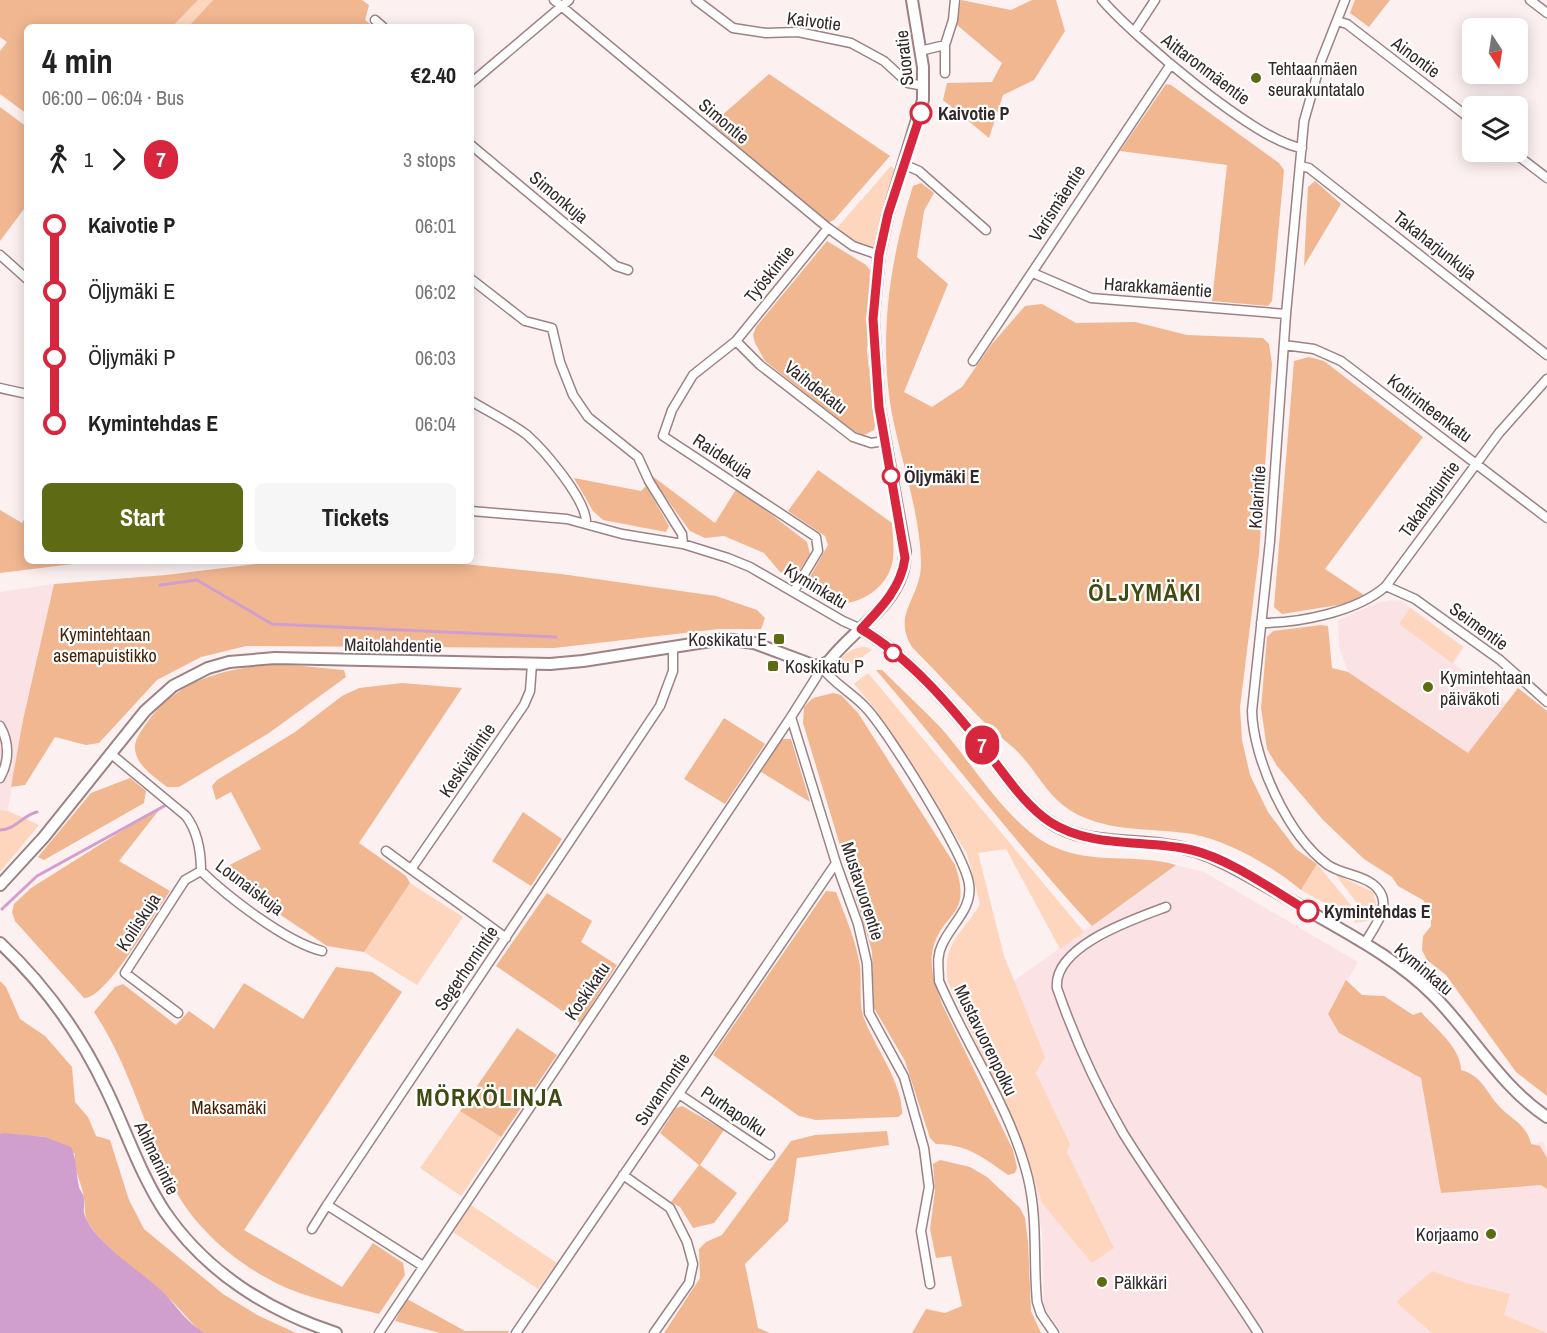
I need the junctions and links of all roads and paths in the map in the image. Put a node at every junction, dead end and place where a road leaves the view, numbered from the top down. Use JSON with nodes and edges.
{"nodes":[{"id":1,"x":554,"y":0,"type":"edge"},
{"id":2,"x":696,"y":0,"type":"edge"},
{"id":3,"x":912,"y":0,"type":"edge"},
{"id":4,"x":955,"y":0,"type":"edge"},
{"id":5,"x":1102,"y":0,"type":"edge"},
{"id":6,"x":1155,"y":0,"type":"edge"},
{"id":7,"x":1345,"y":0,"type":"edge"},
{"id":8,"x":1530,"y":0,"type":"edge"},
{"id":9,"x":566,"y":3,"type":"edge"},
{"id":10,"x":1547,"y":12,"type":"edge"},
{"id":11,"x":375,"y":20,"type":"dead end"},
{"id":12,"x":1337,"y":21,"type":"junction"},
{"id":13,"x":380,"y":24,"type":"edge"},
{"id":14,"x":1134,"y":32,"type":"junction"},
{"id":15,"x":945,"y":45,"type":"junction"},
{"id":16,"x":920,"y":51,"type":"junction"},
{"id":17,"x":1171,"y":64,"type":"junction"},
{"id":18,"x":945,"y":73,"type":"dead end"},
{"id":19,"x":474,"y":80,"type":"edge"},
{"id":20,"x":924,"y":86,"type":"junction"},
{"id":21,"x":1462,"y":113,"type":"edge"},
{"id":22,"x":474,"y":148,"type":"edge"},
{"id":23,"x":1302,"y":148,"type":"junction"},
{"id":24,"x":1526,"y":162,"type":"edge"},
{"id":25,"x":903,"y":164,"type":"junction"},
{"id":26,"x":1300,"y":166,"type":"junction"},
{"id":27,"x":1547,"y":178,"type":"edge"},
{"id":28,"x":828,"y":228,"type":"junction"},
{"id":29,"x":986,"y":230,"type":"dead end"},
{"id":30,"x":0,"y":255,"type":"edge"},
{"id":31,"x":879,"y":255,"type":"junction"},
{"id":32,"x":628,"y":270,"type":"dead end"},
{"id":33,"x":1033,"y":273,"type":"junction"},
{"id":34,"x":24,"y":276,"type":"edge"},
{"id":35,"x":474,"y":281,"type":"edge"},
{"id":36,"x":1286,"y":314,"type":"junction"},
{"id":37,"x":736,"y":341,"type":"junction"},
{"id":38,"x":1284,"y":345,"type":"junction"},
{"id":39,"x":1547,"y":355,"type":"edge"},
{"id":40,"x":973,"y":361,"type":"dead end"},
{"id":41,"x":1547,"y":379,"type":"edge"},
{"id":42,"x":0,"y":388,"type":"edge"},
{"id":43,"x":24,"y":393,"type":"edge"},
{"id":44,"x":474,"y":403,"type":"edge"},
{"id":45,"x":885,"y":441,"type":"junction"},
{"id":46,"x":1475,"y":464,"type":"junction"},
{"id":47,"x":474,"y":511,"type":"edge"},
{"id":48,"x":1547,"y":518,"type":"edge"},
{"id":49,"x":586,"y":523,"type":"junction"},
{"id":50,"x":683,"y":544,"type":"junction"},
{"id":51,"x":1386,"y":586,"type":"junction"},
{"id":52,"x":794,"y":591,"type":"junction"},
{"id":53,"x":1260,"y":623,"type":"junction"},
{"id":54,"x":861,"y":629,"type":"junction"},
{"id":55,"x":673,"y":647,"type":"junction"},
{"id":56,"x":532,"y":664,"type":"junction"},
{"id":57,"x":821,"y":666,"type":"junction"},
{"id":58,"x":1547,"y":702,"type":"edge"},
{"id":59,"x":791,"y":717,"type":"junction"},
{"id":60,"x":0,"y":726,"type":"edge"},
{"id":61,"x":110,"y":753,"type":"junction"},
{"id":62,"x":0,"y":778,"type":"edge"},
{"id":63,"x":386,"y":851,"type":"dead end"},
{"id":64,"x":836,"y":863,"type":"junction"},
{"id":65,"x":412,"y":868,"type":"junction"},
{"id":66,"x":201,"y":871,"type":"junction"},
{"id":67,"x":0,"y":885,"type":"edge"},
{"id":68,"x":1166,"y":907,"type":"dead end"},
{"id":69,"x":506,"y":938,"type":"junction"},
{"id":70,"x":0,"y":943,"type":"edge"},
{"id":71,"x":1365,"y":943,"type":"junction"},
{"id":72,"x":322,"y":951,"type":"dead end"},
{"id":73,"x":178,"y":1013,"type":"dead end"},
{"id":74,"x":679,"y":1094,"type":"junction"},
{"id":75,"x":1547,"y":1117,"type":"edge"},
{"id":76,"x":770,"y":1155,"type":"dead end"},
{"id":77,"x":623,"y":1175,"type":"junction"},
{"id":78,"x":327,"y":1205,"type":"junction"},
{"id":79,"x":312,"y":1229,"type":"dead end"},
{"id":80,"x":423,"y":1266,"type":"junction"},
{"id":81,"x":930,"y":1284,"type":"dead end"},
{"id":82,"x":336,"y":1333,"type":"edge"},
{"id":83,"x":379,"y":1333,"type":"edge"},
{"id":84,"x":516,"y":1333,"type":"edge"},
{"id":85,"x":654,"y":1333,"type":"edge"},
{"id":86,"x":1054,"y":1333,"type":"edge"},
{"id":87,"x":1258,"y":1333,"type":"edge"}],
"edges":[{"from":1,"to":9,"type":"street","name":"Simontie"},
{"from":2,"to":20,"type":"street","name":"Kaivotie"},
{"from":3,"to":16,"type":"street","name":"Suoratie"},
{"from":4,"to":15,"type":"street"},
{"from":5,"to":14,"type":"street","name":"Aittaronmäentie"},
{"from":6,"to":14,"type":"street"},
{"from":7,"to":12,"type":"street","name":"Kolarintie"},
{"from":8,"to":10,"type":"street"},
{"from":9,"to":19,"type":"street"},
{"from":9,"to":28,"type":"street","name":"Simontie"},
{"from":11,"to":13,"type":"street"},
{"from":12,"to":21,"type":"street","name":"Ainontie"},
{"from":12,"to":23,"type":"street","name":"Kolarintie"},
{"from":14,"to":17,"type":"street","name":"Aittaronmäentie"},
{"from":15,"to":16,"type":"street"},
{"from":15,"to":18,"type":"street"},
{"from":16,"to":20,"type":"street","name":"Suoratie"},
{"from":17,"to":23,"type":"street","name":"Aittaronmäentie"},
{"from":17,"to":33,"type":"street","name":"Varismäentie"},
{"from":20,"to":25,"type":"street","name":"Suoratie"},
{"from":22,"to":32,"type":"street","name":"Simonkuja"},
{"from":23,"to":26,"type":"street","name":"Kolarintie"},
{"from":24,"to":27,"type":"street"},
{"from":25,"to":29,"type":"street"},
{"from":25,"to":31,"type":"street","name":"Suoratie"},
{"from":26,"to":36,"type":"street","name":"Kolarintie"},
{"from":26,"to":39,"type":"street","name":"Takaharjunkuja"},
{"from":28,"to":31,"type":"street","name":"Simontie"},
{"from":28,"to":37,"type":"street","name":"Työskintie"},
{"from":30,"to":34,"type":"street"},
{"from":31,"to":45,"type":"street","name":"Suoratie"},
{"from":33,"to":36,"type":"street","name":"Harakkamäentie"},
{"from":33,"to":40,"type":"street","name":"Varismäentie"},
{"from":35,"to":50,"type":"street"},
{"from":36,"to":38,"type":"street","name":"Kolarintie"},
{"from":37,"to":45,"type":"street","name":"Vaihdekatu"},
{"from":37,"to":52,"type":"street","name":"Raidekuja"},
{"from":38,"to":46,"type":"street","name":"Kotirinteenkatu"},
{"from":38,"to":53,"type":"street","name":"Kolarintie"},
{"from":41,"to":46,"type":"street","name":"Takaharjuntie"},
{"from":42,"to":43,"type":"street"},
{"from":44,"to":49,"type":"street"},
{"from":45,"to":54,"type":"street","name":"Suoratie"},
{"from":46,"to":48,"type":"street","name":"Kotirinteenkatu"},
{"from":46,"to":51,"type":"street","name":"Takaharjuntie"},
{"from":47,"to":49,"type":"street","name":"Kyminkatu"},
{"from":49,"to":50,"type":"street","name":"Kyminkatu"},
{"from":50,"to":52,"type":"street","name":"Kyminkatu"},
{"from":51,"to":53,"type":"street"},
{"from":51,"to":58,"type":"street","name":"Seimentie"},
{"from":52,"to":54,"type":"street","name":"Kyminkatu"},
{"from":53,"to":71,"type":"street","name":"Kolarintie"},
{"from":54,"to":57,"type":"street"},
{"from":54,"to":71,"type":"street","name":"Kyminkatu"},
{"from":55,"to":56,"type":"street","name":"Maitolahdentie"},
{"from":55,"to":57,"type":"street","name":"Maitolahdentie"},
{"from":55,"to":69,"type":"street","name":"Segerhornintie"},
{"from":56,"to":61,"type":"street","name":"Maitolahdentie"},
{"from":56,"to":65,"type":"street","name":"Keskivälintie"},
{"from":57,"to":59,"type":"street","name":"Koskikatu"},
{"from":57,"to":86,"type":"street","name":"Mustavuorenpolku"},
{"from":59,"to":64,"type":"street","name":"Mustavuorentie"},
{"from":59,"to":80,"type":"street","name":"Koskikatu"},
{"from":60,"to":62,"type":"street"},
{"from":61,"to":66,"type":"street","name":"Lounaiskuja"},
{"from":61,"to":67,"type":"street","name":"Maitolahdentie"},
{"from":63,"to":65,"type":"street"},
{"from":64,"to":74,"type":"street","name":"Suvannontie"},
{"from":64,"to":81,"type":"street","name":"Mustavuorentie"},
{"from":65,"to":69,"type":"street"},
{"from":66,"to":72,"type":"street","name":"Lounaiskuja"},
{"from":66,"to":73,"type":"street","name":"Koiliskuja"},
{"from":68,"to":87,"type":"street"},
{"from":69,"to":78,"type":"street","name":"Segerhornintie"},
{"from":70,"to":82,"type":"street","name":"Ahlmanintie"},
{"from":71,"to":75,"type":"street","name":"Kyminkatu"},
{"from":74,"to":76,"type":"street","name":"Purhapolku"},
{"from":74,"to":77,"type":"street","name":"Suvannontie"},
{"from":77,"to":84,"type":"street","name":"Suvannontie"},
{"from":77,"to":85,"type":"street"},
{"from":78,"to":79,"type":"street","name":"Segerhornintie"},
{"from":78,"to":80,"type":"street"},
{"from":80,"to":83,"type":"street","name":"Koskikatu"}]}
